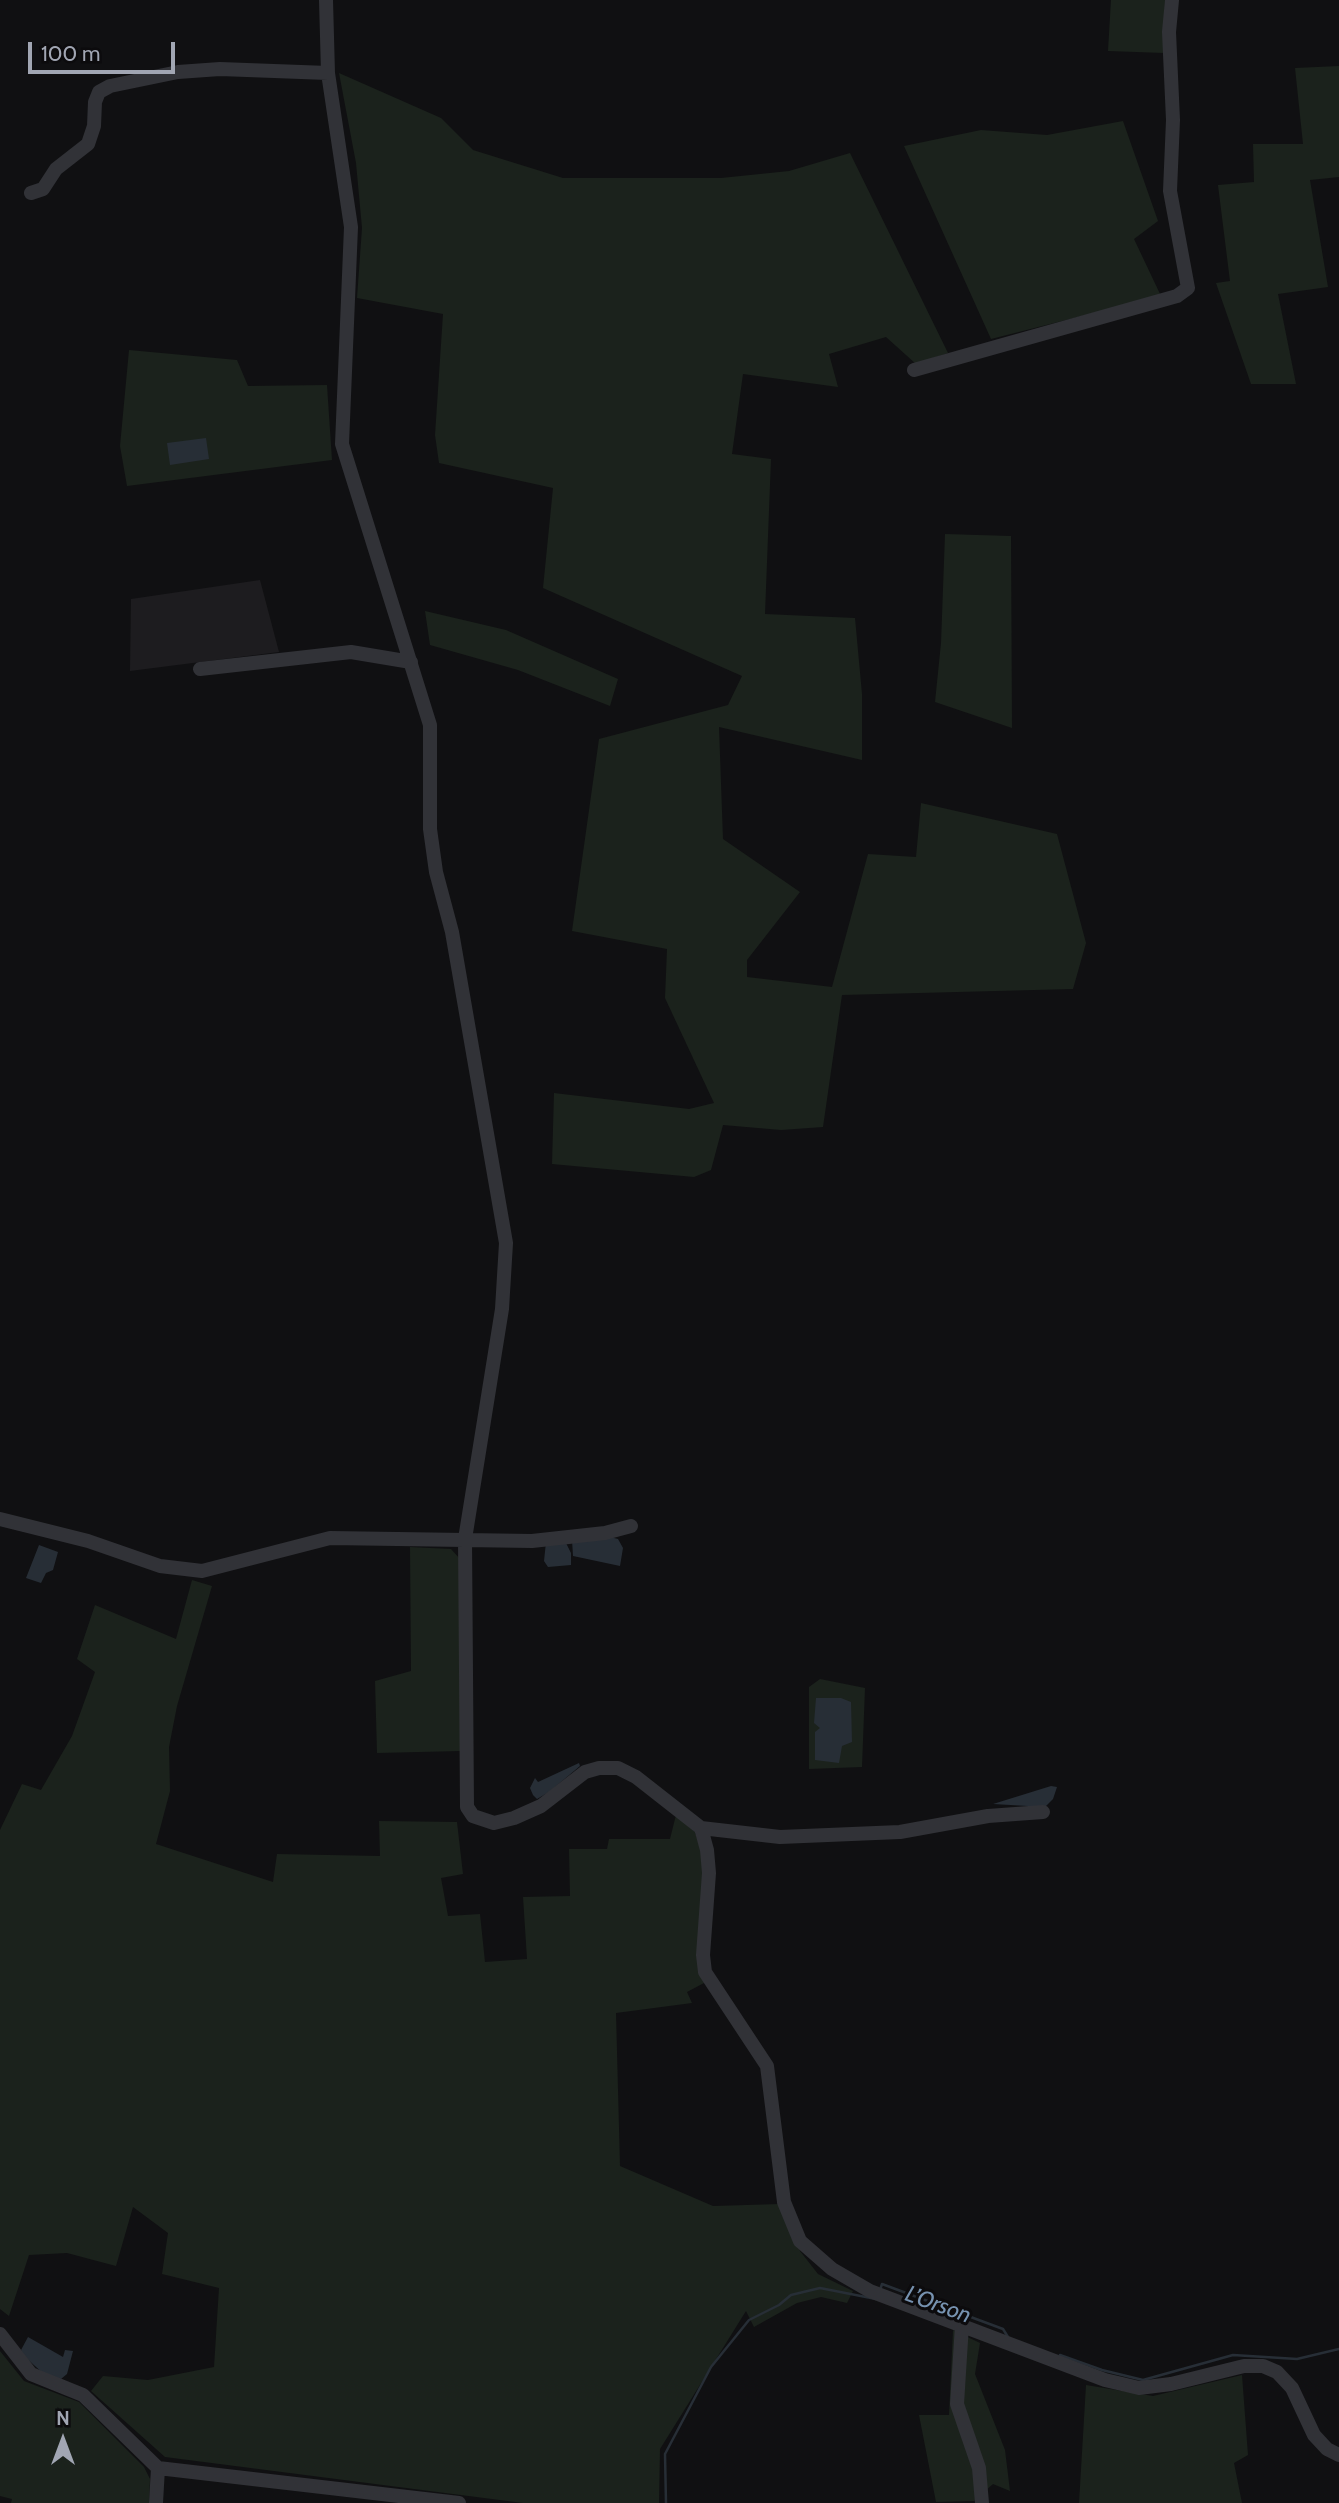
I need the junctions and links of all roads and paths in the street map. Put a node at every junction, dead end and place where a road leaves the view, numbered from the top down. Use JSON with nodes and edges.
{"nodes":[{"id":1,"x":326,"y":0,"type":"edge"},
{"id":2,"x":1172,"y":0,"type":"edge"},
{"id":3,"x":328,"y":73,"type":"junction"},
{"id":4,"x":31,"y":193,"type":"dead end"},
{"id":5,"x":914,"y":370,"type":"dead end"},
{"id":6,"x":411,"y":662,"type":"junction"},
{"id":7,"x":200,"y":669,"type":"dead end"},
{"id":8,"x":0,"y":1519,"type":"edge"},
{"id":9,"x":631,"y":1526,"type":"dead end"},
{"id":10,"x":465,"y":1539,"type":"junction"},
{"id":11,"x":1043,"y":1812,"type":"dead end"},
{"id":12,"x":701,"y":1828,"type":"junction"},
{"id":13,"x":962,"y":2325,"type":"junction"},
{"id":14,"x":0,"y":2334,"type":"edge"},
{"id":15,"x":1339,"y":2455,"type":"edge"},
{"id":16,"x":158,"y":2468,"type":"junction"},
{"id":17,"x":156,"y":2503,"type":"edge"},
{"id":18,"x":458,"y":2503,"type":"edge"},
{"id":19,"x":982,"y":2503,"type":"edge"}],
"edges":[{"from":1,"to":3,"type":"street"},
{"from":2,"to":5,"type":"street"},
{"from":3,"to":4,"type":"street"},
{"from":3,"to":6,"type":"street"},
{"from":6,"to":7,"type":"street"},
{"from":6,"to":10,"type":"street"},
{"from":8,"to":10,"type":"street"},
{"from":9,"to":10,"type":"street"},
{"from":10,"to":12,"type":"street"},
{"from":11,"to":12,"type":"street"},
{"from":12,"to":13,"type":"street"},
{"from":13,"to":15,"type":"street"},
{"from":13,"to":19,"type":"street"},
{"from":14,"to":16,"type":"street"},
{"from":16,"to":17,"type":"street"},
{"from":16,"to":18,"type":"street"}]}
